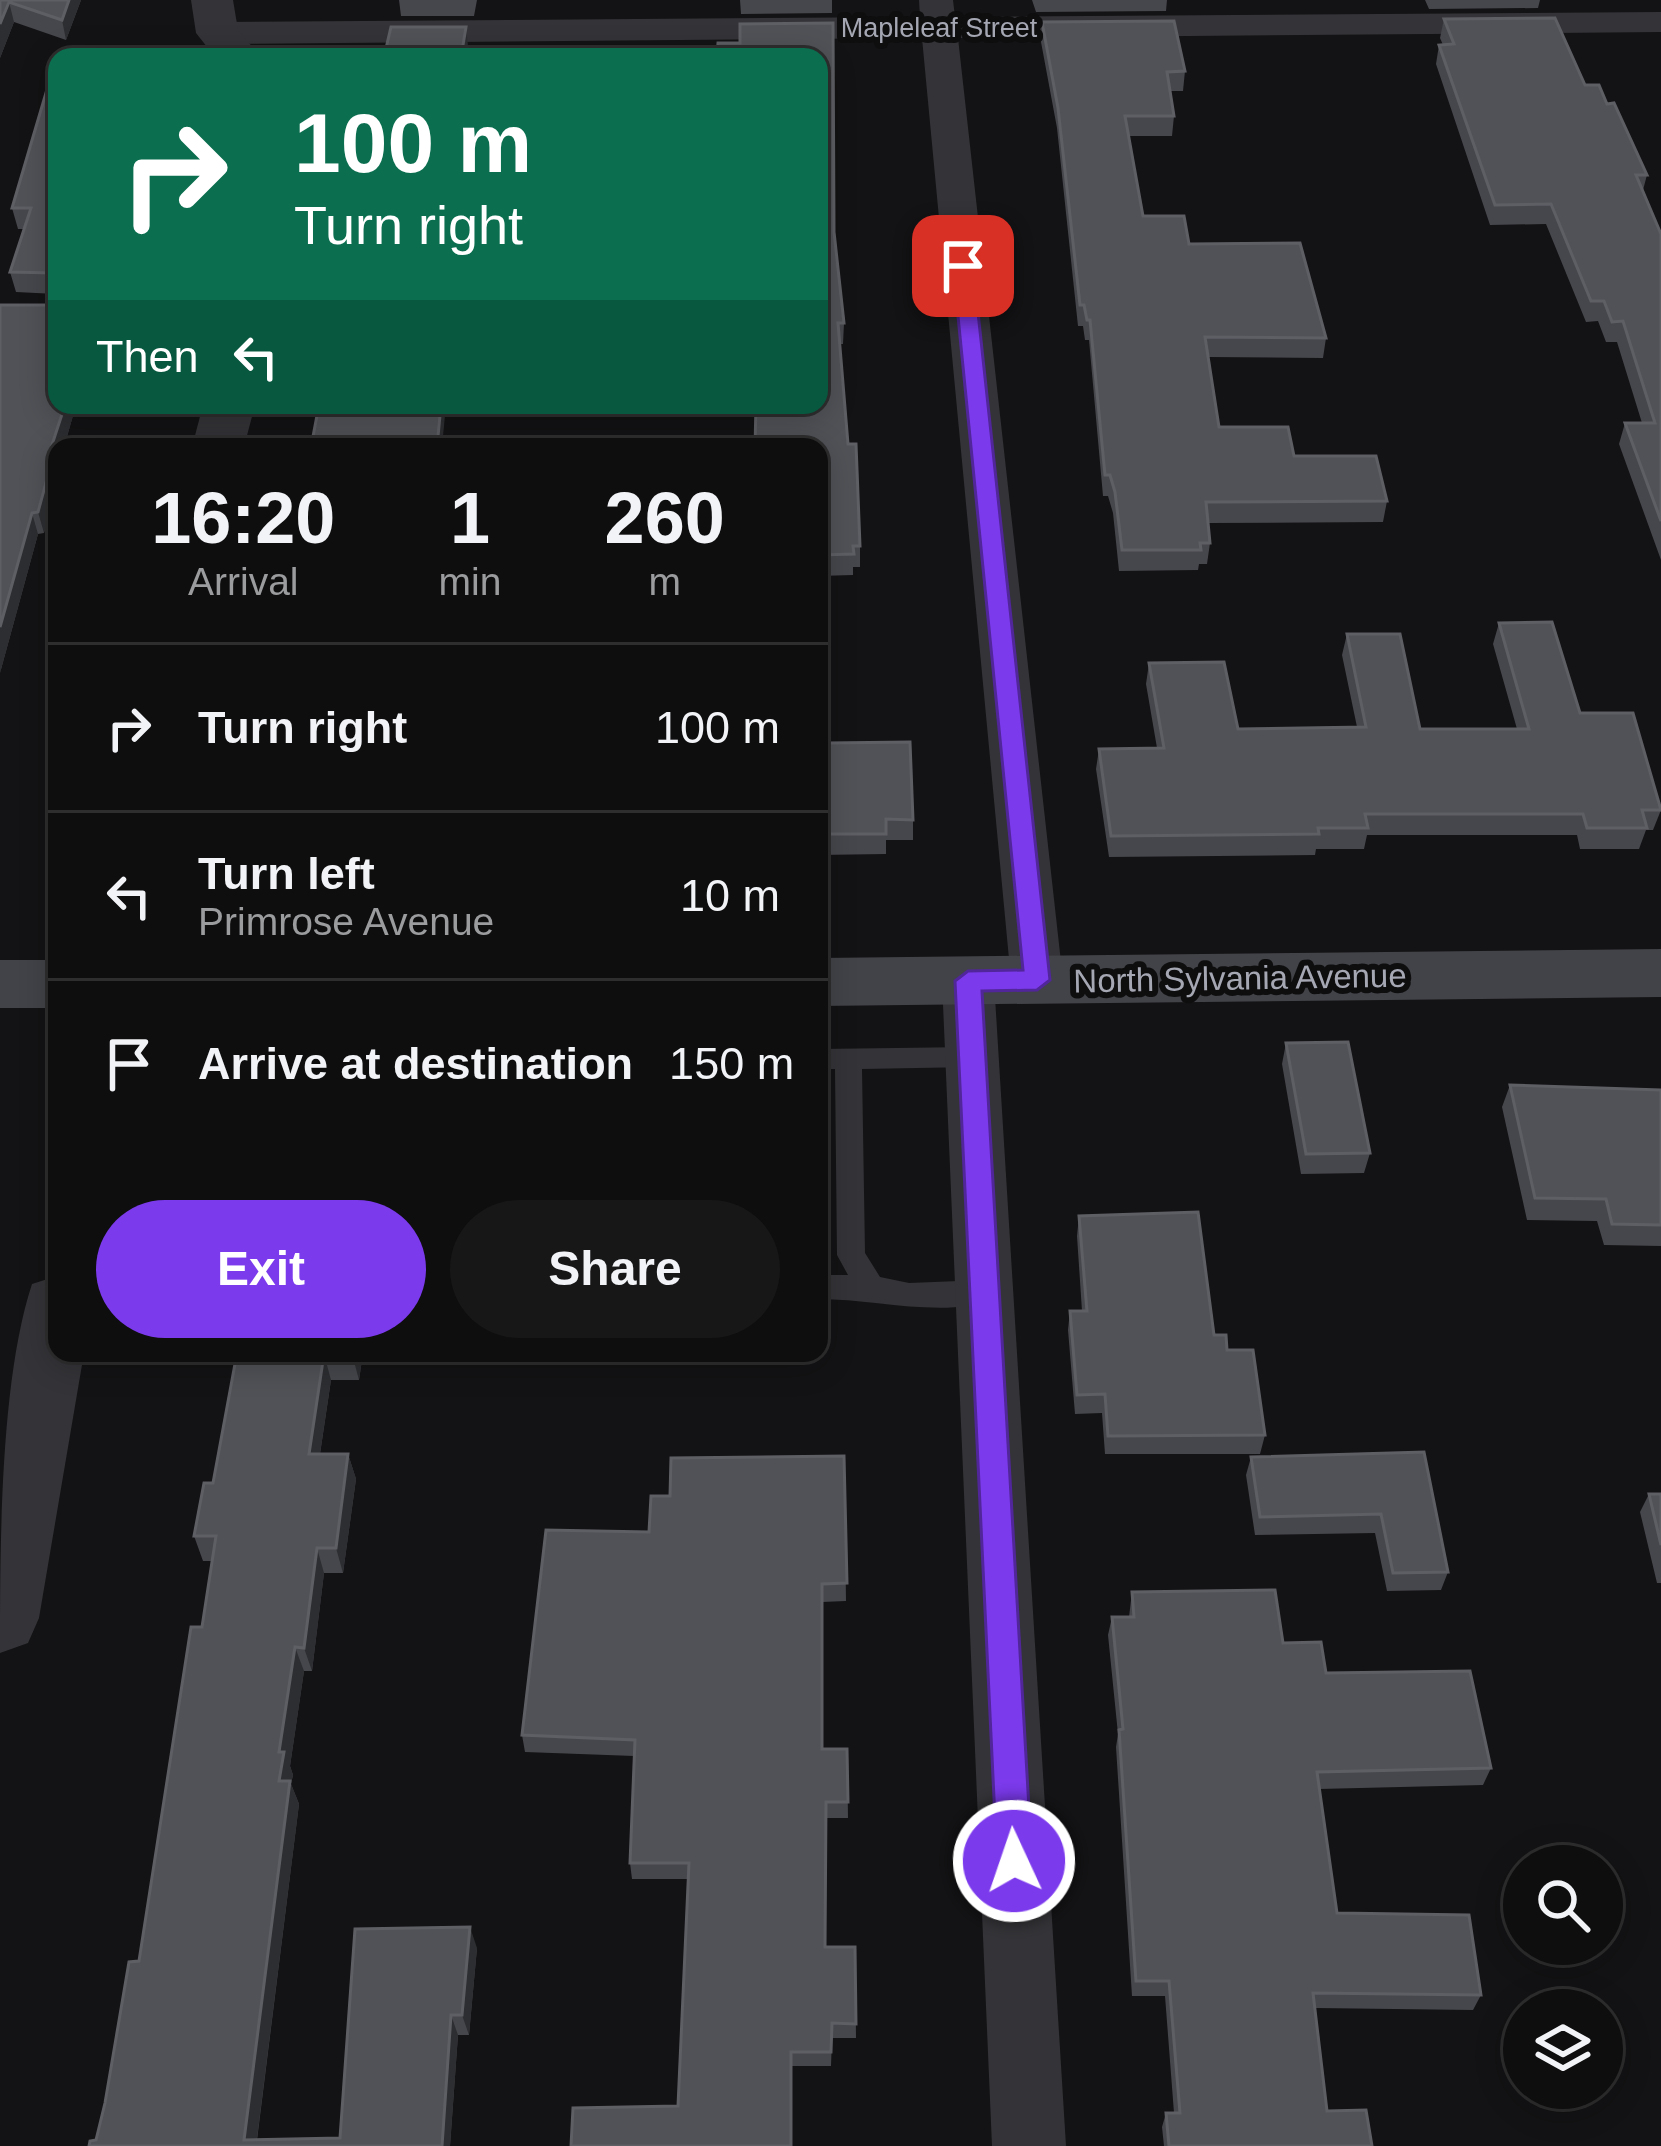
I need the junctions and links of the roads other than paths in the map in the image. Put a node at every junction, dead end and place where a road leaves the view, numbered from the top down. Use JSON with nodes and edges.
{"nodes":[{"id":1,"x":937,"y":14,"type":"edge"},
{"id":2,"x":1661,"y":22,"type":"edge"},
{"id":3,"x":222,"y":30,"type":"edge"},
{"id":4,"x":1661,"y":973,"type":"edge"},
{"id":5,"x":1037,"y":980,"type":"junction"},
{"id":6,"x":968,"y":981,"type":"junction"},
{"id":7,"x":828,"y":982,"type":"edge"},
{"id":8,"x":0,"y":984,"type":"edge"},
{"id":9,"x":48,"y":984,"type":"edge"},
{"id":10,"x":972,"y":1058,"type":"junction"},
{"id":11,"x":834,"y":1059,"type":"edge"},
{"id":12,"x":828,"y":1287,"type":"edge"},
{"id":13,"x":871,"y":1287,"type":"junction"},
{"id":14,"x":984,"y":1292,"type":"junction"},
{"id":15,"x":48,"y":1354,"type":"edge"},
{"id":16,"x":0,"y":1618,"type":"edge"},
{"id":17,"x":1029,"y":2146,"type":"edge"}],
"edges":[{"from":1,"to":2,"type":"street","name":"Mapleleaf Street"},
{"from":1,"to":3,"type":"street","name":"Mapleleaf Street"},
{"from":1,"to":5,"type":"street"},
{"from":4,"to":5,"type":"main road","name":"North Sylvania Avenue"},
{"from":5,"to":6,"type":"main road","name":"North Sylvania Avenue"},
{"from":6,"to":7,"type":"main road","name":"North Sylvania Avenue"},
{"from":6,"to":10,"type":"street"},
{"from":8,"to":9,"type":"main road"},
{"from":10,"to":11,"type":"lane"},
{"from":10,"to":14,"type":"street"},
{"from":11,"to":13,"type":"lane"},
{"from":12,"to":13,"type":"lane"},
{"from":13,"to":14,"type":"lane"},
{"from":14,"to":17,"type":"street"},
{"from":15,"to":16,"type":"street"}]}
